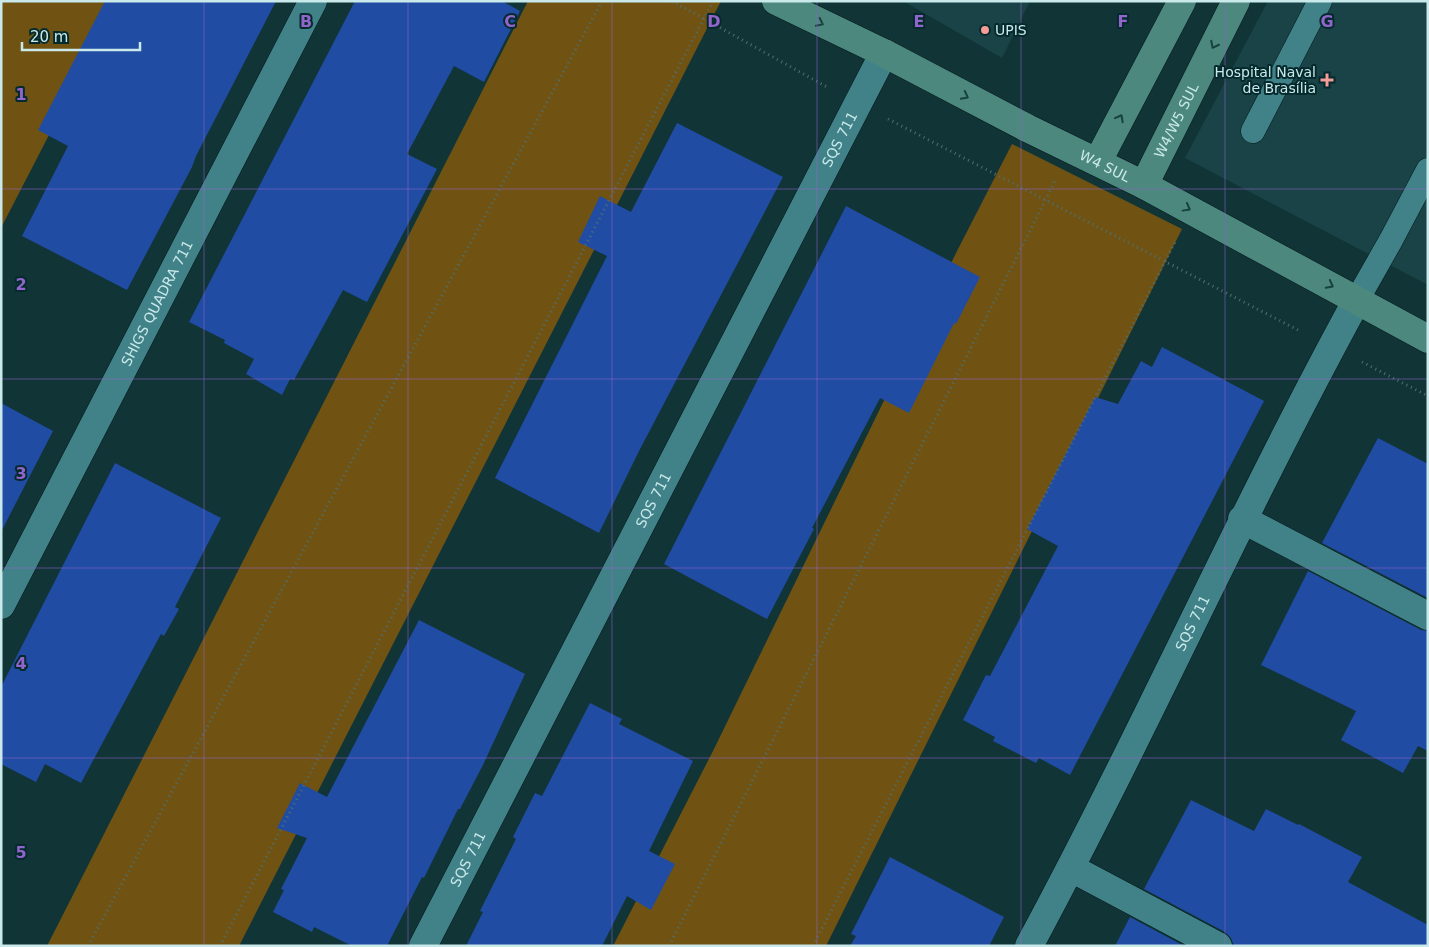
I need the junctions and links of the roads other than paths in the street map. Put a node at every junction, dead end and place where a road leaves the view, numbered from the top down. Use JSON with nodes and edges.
{"nodes":[{"id":1,"x":313,"y":1,"type":"edge"},
{"id":2,"x":776,"y":1,"type":"edge"},
{"id":3,"x":1182,"y":1,"type":"edge"},
{"id":4,"x":1236,"y":1,"type":"edge"},
{"id":5,"x":1320,"y":1,"type":"edge"},
{"id":6,"x":884,"y":53,"type":"junction"},
{"id":7,"x":1253,"y":131,"type":"dead end"},
{"id":8,"x":1098,"y":162,"type":"junction"},
{"id":9,"x":1428,"y":170,"type":"edge"},
{"id":10,"x":1144,"y":185,"type":"junction"},
{"id":11,"x":1357,"y":300,"type":"junction"},
{"id":12,"x":1428,"y":338,"type":"edge"},
{"id":13,"x":1242,"y":520,"type":"junction"},
{"id":14,"x":1,"y":605,"type":"edge"},
{"id":15,"x":1428,"y":616,"type":"edge"},
{"id":16,"x":1071,"y":868,"type":"junction"},
{"id":17,"x":423,"y":946,"type":"edge"},
{"id":18,"x":1029,"y":946,"type":"edge"},
{"id":19,"x":1218,"y":946,"type":"edge"}],
"edges":[{"from":1,"to":14,"type":"street","name":"SHIGS QUADRA 711"},
{"from":2,"to":6,"type":"main road","name":"W4 SUL","one_way":true},
{"from":8,"to":3,"type":"main road","one_way":true},
{"from":4,"to":10,"type":"main road","name":"W4/W5 SUL","one_way":true},
{"from":5,"to":7,"type":"lane"},
{"from":6,"to":8,"type":"main road","name":"W4 SUL","one_way":true},
{"from":6,"to":17,"type":"street","name":"SQS 711"},
{"from":8,"to":10,"type":"main road","name":"W4 SUL"},
{"from":9,"to":11,"type":"lane"},
{"from":10,"to":11,"type":"main road","name":"W4 SUL","one_way":true},
{"from":11,"to":12,"type":"main road","name":"W4 SUL"},
{"from":11,"to":13,"type":"street","name":"SQS 711"},
{"from":13,"to":15,"type":"street"},
{"from":13,"to":16,"type":"street","name":"SQS 711"},
{"from":16,"to":18,"type":"street","name":"SQS 711"},
{"from":16,"to":19,"type":"street"}]}
